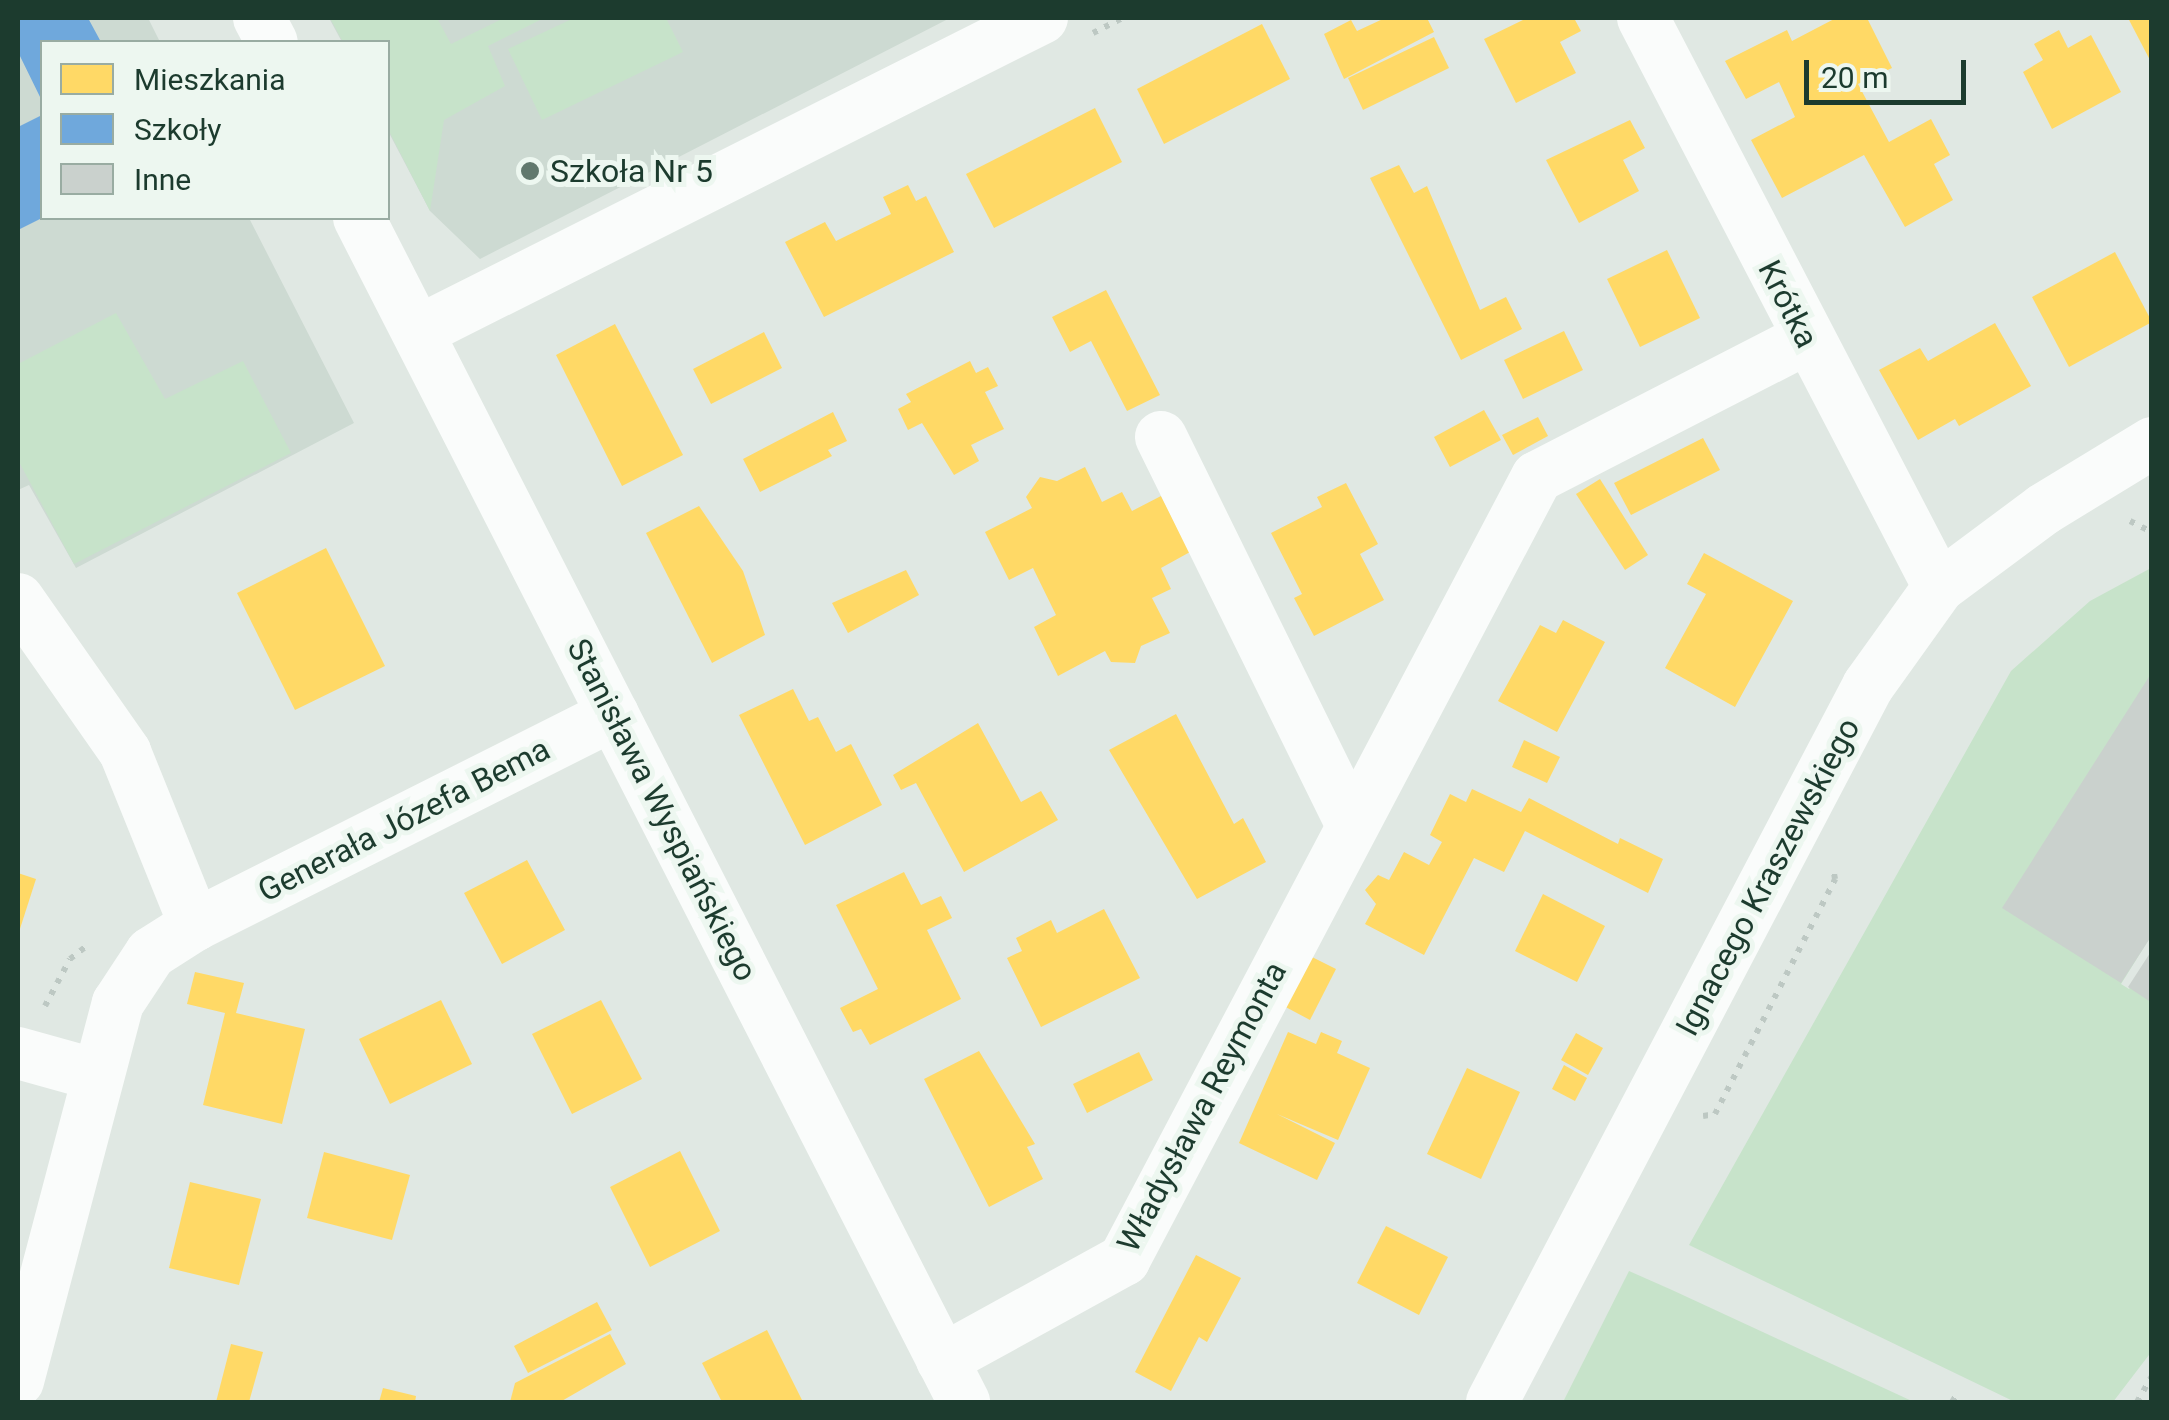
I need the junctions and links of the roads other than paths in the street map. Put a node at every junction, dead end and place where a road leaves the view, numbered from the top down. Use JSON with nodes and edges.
{"nodes":[{"id":1,"x":259,"y":18,"type":"edge"},
{"id":2,"x":1042,"y":18,"type":"edge"},
{"id":3,"x":1643,"y":18,"type":"edge"},
{"id":4,"x":271,"y":40,"type":"edge"},
{"id":5,"x":360,"y":220,"type":"edge"},
{"id":6,"x":421,"y":330,"type":"junction"},
{"id":7,"x":1806,"y":339,"type":"junction"},
{"id":8,"x":1161,"y":436,"type":"dead end"},
{"id":9,"x":2152,"y":443,"type":"edge"},
{"id":10,"x":1939,"y":587,"type":"junction"},
{"id":11,"x":18,"y":599,"type":"edge"},
{"id":12,"x":613,"y":715,"type":"junction"},
{"id":13,"x":1352,"y":826,"type":"junction"},
{"id":14,"x":194,"y":924,"type":"junction"},
{"id":15,"x":25,"y":1033,"type":"edge"},
{"id":16,"x":97,"y":1074,"type":"junction"},
{"id":17,"x":18,"y":1380,"type":"edge"},
{"id":18,"x":953,"y":1381,"type":"edge"},
{"id":19,"x":1492,"y":1402,"type":"edge"}],
"edges":[{"from":1,"to":4,"type":"street"},
{"from":2,"to":6,"type":"street"},
{"from":3,"to":7,"type":"street","name":"Krótka"},
{"from":5,"to":6,"type":"street","name":"Stanisława Wyspiańskiego"},
{"from":6,"to":12,"type":"street","name":"Stanisława Wyspiańskiego"},
{"from":7,"to":10,"type":"street","name":"Krótka"},
{"from":7,"to":13,"type":"street","name":"Władysława Reymonta"},
{"from":8,"to":13,"type":"street"},
{"from":9,"to":10,"type":"street","name":"Ignacego Kraszewskiego"},
{"from":10,"to":19,"type":"street","name":"Ignacego Kraszewskiego"},
{"from":11,"to":14,"type":"street"},
{"from":12,"to":14,"type":"street","name":"Generała Józefa Bema"},
{"from":12,"to":18,"type":"street","name":"Stanisława Wyspiańskiego"},
{"from":13,"to":18,"type":"street","name":"Władysława Reymonta"},
{"from":14,"to":16,"type":"street","name":"Generała Józefa Bema"},
{"from":15,"to":16,"type":"street"},
{"from":16,"to":17,"type":"street","name":"Generała Józefa Bema"}]}
